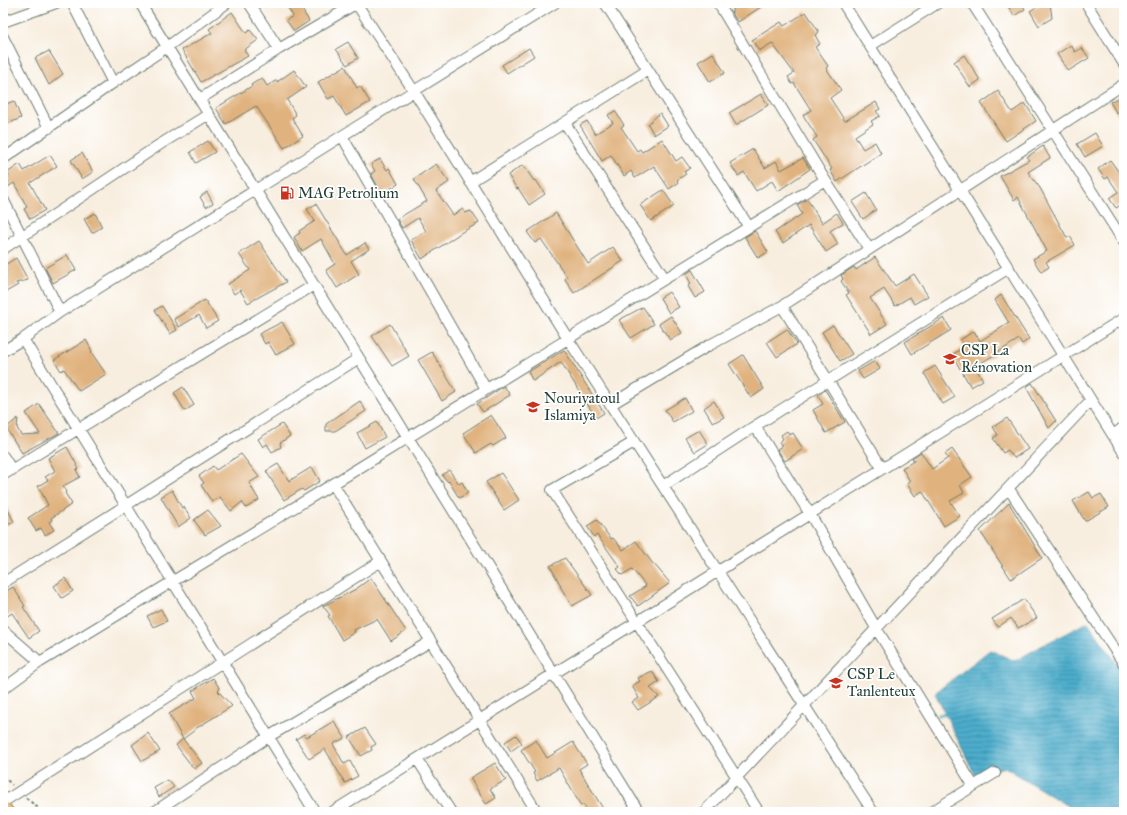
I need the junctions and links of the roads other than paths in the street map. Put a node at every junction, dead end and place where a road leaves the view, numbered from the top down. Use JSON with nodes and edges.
{"nodes":[{"id":1,"x":56,"y":3,"type":"edge"},
{"id":2,"x":72,"y":3,"type":"edge"},
{"id":3,"x":140,"y":3,"type":"edge"},
{"id":4,"x":227,"y":3,"type":"edge"},
{"id":5,"x":249,"y":3,"type":"edge"},
{"id":6,"x":356,"y":3,"type":"edge"},
{"id":7,"x":555,"y":3,"type":"edge"},
{"id":8,"x":605,"y":3,"type":"edge"},
{"id":9,"x":718,"y":3,"type":"edge"},
{"id":10,"x":843,"y":3,"type":"edge"},
{"id":11,"x":938,"y":3,"type":"edge"},
{"id":12,"x":972,"y":3,"type":"edge"},
{"id":13,"x":1086,"y":3,"type":"edge"},
{"id":14,"x":3,"y":22,"type":"edge"},
{"id":15,"x":3,"y":37,"type":"edge"},
{"id":16,"x":870,"y":46,"type":"junction"},
{"id":17,"x":167,"y":47,"type":"junction"},
{"id":18,"x":279,"y":49,"type":"junction"},
{"id":19,"x":1124,"y":64,"type":"edge"},
{"id":20,"x":648,"y":70,"type":"junction"},
{"id":21,"x":113,"y":83,"type":"junction"},
{"id":22,"x":1124,"y":84,"type":"edge"},
{"id":23,"x":414,"y":91,"type":"junction"},
{"id":24,"x":200,"y":99,"type":"junction"},
{"id":25,"x":209,"y":114,"type":"junction"},
{"id":26,"x":565,"y":122,"type":"junction"},
{"id":27,"x":49,"y":128,"type":"junction"},
{"id":28,"x":1053,"y":130,"type":"junction"},
{"id":29,"x":342,"y":136,"type":"junction"},
{"id":30,"x":3,"y":159,"type":"edge"},
{"id":31,"x":824,"y":180,"type":"junction"},
{"id":32,"x":470,"y":182,"type":"junction"},
{"id":33,"x":256,"y":190,"type":"junction"},
{"id":34,"x":960,"y":190,"type":"junction"},
{"id":35,"x":3,"y":199,"type":"edge"},
{"id":36,"x":749,"y":227,"type":"junction"},
{"id":37,"x":22,"y":236,"type":"junction"},
{"id":38,"x":1124,"y":242,"type":"edge"},
{"id":39,"x":3,"y":249,"type":"edge"},
{"id":40,"x":869,"y":249,"type":"junction"},
{"id":41,"x":1009,"y":268,"type":"junction"},
{"id":42,"x":665,"y":279,"type":"junction"},
{"id":43,"x":314,"y":285,"type":"junction"},
{"id":44,"x":782,"y":306,"type":"junction"},
{"id":45,"x":60,"y":312,"type":"junction"},
{"id":46,"x":1124,"y":318,"type":"edge"},
{"id":47,"x":23,"y":339,"type":"junction"},
{"id":48,"x":568,"y":339,"type":"junction"},
{"id":49,"x":3,"y":351,"type":"edge"},
{"id":50,"x":1063,"y":356,"type":"junction"},
{"id":51,"x":359,"y":358,"type":"junction"},
{"id":52,"x":828,"y":381,"type":"junction"},
{"id":53,"x":486,"y":389,"type":"junction"},
{"id":54,"x":1091,"y":400,"type":"junction"},
{"id":55,"x":610,"y":405,"type":"junction"},
{"id":56,"x":756,"y":426,"type":"junction"},
{"id":57,"x":78,"y":428,"type":"junction"},
{"id":58,"x":1124,"y":428,"type":"edge"},
{"id":59,"x":1112,"y":435,"type":"junction"},
{"id":60,"x":408,"y":438,"type":"junction"},
{"id":61,"x":634,"y":442,"type":"junction"},
{"id":62,"x":1124,"y":453,"type":"edge"},
{"id":63,"x":3,"y":456,"type":"edge"},
{"id":64,"x":882,"y":468,"type":"junction"},
{"id":65,"x":7,"y":472,"type":"edge"},
{"id":66,"x":333,"y":484,"type":"junction"},
{"id":67,"x":663,"y":486,"type":"junction"},
{"id":68,"x":1009,"y":489,"type":"junction"},
{"id":69,"x":126,"y":506,"type":"junction"},
{"id":70,"x":810,"y":514,"type":"junction"},
{"id":71,"x":381,"y":561,"type":"junction"},
{"id":72,"x":718,"y":571,"type":"junction"},
{"id":73,"x":172,"y":581,"type":"junction"},
{"id":74,"x":3,"y":583,"type":"edge"},
{"id":75,"x":638,"y":621,"type":"junction"},
{"id":76,"x":876,"y":628,"type":"junction"},
{"id":77,"x":3,"y":630,"type":"edge"},
{"id":78,"x":431,"y":641,"type":"junction"},
{"id":79,"x":40,"y":662,"type":"junction"},
{"id":80,"x":222,"y":662,"type":"junction"},
{"id":81,"x":1124,"y":664,"type":"edge"},
{"id":82,"x":554,"y":674,"type":"junction"},
{"id":83,"x":3,"y":689,"type":"edge"},
{"id":84,"x":804,"y":706,"type":"junction"},
{"id":85,"x":480,"y":720,"type":"junction"},
{"id":86,"x":268,"y":737,"type":"junction"},
{"id":87,"x":417,"y":759,"type":"junction"},
{"id":88,"x":995,"y":773,"type":"dead end"},
{"id":89,"x":737,"y":778,"type":"junction"},
{"id":90,"x":973,"y":785,"type":"junction"},
{"id":91,"x":3,"y":802,"type":"edge"},
{"id":92,"x":154,"y":812,"type":"edge"},
{"id":93,"x":315,"y":812,"type":"edge"},
{"id":94,"x":332,"y":812,"type":"edge"},
{"id":95,"x":450,"y":812,"type":"edge"},
{"id":96,"x":537,"y":812,"type":"edge"},
{"id":97,"x":639,"y":812,"type":"edge"},
{"id":98,"x":704,"y":812,"type":"edge"},
{"id":99,"x":759,"y":812,"type":"edge"},
{"id":100,"x":873,"y":812,"type":"edge"},
{"id":101,"x":931,"y":812,"type":"edge"}],
"edges":[{"from":1,"to":14,"type":"street"},
{"from":2,"to":21,"type":"street"},
{"from":3,"to":17,"type":"street"},
{"from":4,"to":17,"type":"street"},
{"from":5,"to":18,"type":"street"},
{"from":6,"to":18,"type":"street"},
{"from":6,"to":23,"type":"street"},
{"from":7,"to":23,"type":"street"},
{"from":8,"to":20,"type":"street"},
{"from":9,"to":31,"type":"street"},
{"from":10,"to":16,"type":"street"},
{"from":11,"to":16,"type":"street"},
{"from":12,"to":28,"type":"street"},
{"from":13,"to":19,"type":"street"},
{"from":15,"to":27,"type":"street"},
{"from":16,"to":34,"type":"street"},
{"from":17,"to":21,"type":"street"},
{"from":17,"to":24,"type":"street"},
{"from":18,"to":24,"type":"street"},
{"from":20,"to":26,"type":"street"},
{"from":20,"to":36,"type":"street"},
{"from":21,"to":27,"type":"street"},
{"from":22,"to":28,"type":"street"},
{"from":23,"to":29,"type":"street"},
{"from":23,"to":32,"type":"street"},
{"from":24,"to":25,"type":"street"},
{"from":25,"to":33,"type":"street"},
{"from":25,"to":37,"type":"street"},
{"from":26,"to":32,"type":"street"},
{"from":26,"to":42,"type":"street"},
{"from":27,"to":30,"type":"street"},
{"from":28,"to":34,"type":"street"},
{"from":28,"to":38,"type":"street"},
{"from":29,"to":33,"type":"street"},
{"from":29,"to":53,"type":"street"},
{"from":31,"to":36,"type":"street"},
{"from":31,"to":40,"type":"street"},
{"from":32,"to":48,"type":"street"},
{"from":33,"to":43,"type":"street"},
{"from":33,"to":45,"type":"street"},
{"from":34,"to":40,"type":"street"},
{"from":34,"to":41,"type":"street"},
{"from":35,"to":37,"type":"street"},
{"from":36,"to":42,"type":"street"},
{"from":37,"to":39,"type":"street"},
{"from":37,"to":45,"type":"street"},
{"from":40,"to":44,"type":"street"},
{"from":41,"to":50,"type":"street"},
{"from":41,"to":52,"type":"street"},
{"from":42,"to":48,"type":"street"},
{"from":43,"to":51,"type":"street"},
{"from":43,"to":57,"type":"street"},
{"from":44,"to":52,"type":"street"},
{"from":44,"to":55,"type":"street"},
{"from":45,"to":47,"type":"street"},
{"from":46,"to":50,"type":"street"},
{"from":47,"to":49,"type":"street"},
{"from":47,"to":57,"type":"street"},
{"from":48,"to":53,"type":"street"},
{"from":48,"to":55,"type":"street"},
{"from":50,"to":54,"type":"street"},
{"from":50,"to":64,"type":"street"},
{"from":51,"to":60,"type":"street"},
{"from":51,"to":69,"type":"street"},
{"from":52,"to":56,"type":"street"},
{"from":52,"to":64,"type":"street"},
{"from":53,"to":60,"type":"street"},
{"from":54,"to":59,"type":"street"},
{"from":54,"to":68,"type":"street"},
{"from":55,"to":61,"type":"street"},
{"from":56,"to":67,"type":"street"},
{"from":56,"to":70,"type":"street"},
{"from":57,"to":65,"type":"street"},
{"from":57,"to":69,"type":"street"},
{"from":58,"to":59,"type":"street"},
{"from":59,"to":62,"type":"street"},
{"from":60,"to":66,"type":"street"},
{"from":60,"to":82,"type":"street"},
{"from":61,"to":67,"type":"street"},
{"from":61,"to":75,"type":"street"},
{"from":63,"to":65,"type":"street"},
{"from":64,"to":70,"type":"street"},
{"from":66,"to":71,"type":"street"},
{"from":66,"to":73,"type":"street"},
{"from":67,"to":72,"type":"street"},
{"from":68,"to":76,"type":"street"},
{"from":68,"to":81,"type":"street"},
{"from":69,"to":73,"type":"street"},
{"from":69,"to":74,"type":"street"},
{"from":70,"to":72,"type":"street"},
{"from":70,"to":76,"type":"street"},
{"from":71,"to":78,"type":"street"},
{"from":71,"to":80,"type":"street"},
{"from":72,"to":75,"type":"street"},
{"from":72,"to":84,"type":"street"},
{"from":73,"to":79,"type":"street"},
{"from":73,"to":80,"type":"street"},
{"from":75,"to":82,"type":"street"},
{"from":75,"to":89,"type":"street"},
{"from":76,"to":84,"type":"street"},
{"from":76,"to":90,"type":"street"},
{"from":77,"to":79,"type":"street"},
{"from":78,"to":85,"type":"street"},
{"from":78,"to":86,"type":"street"},
{"from":79,"to":83,"type":"street"},
{"from":80,"to":86,"type":"street"},
{"from":80,"to":91,"type":"street"},
{"from":82,"to":85,"type":"street"},
{"from":82,"to":97,"type":"street"},
{"from":84,"to":89,"type":"street"},
{"from":84,"to":100,"type":"street"},
{"from":85,"to":87,"type":"street"},
{"from":85,"to":96,"type":"street"},
{"from":86,"to":92,"type":"street"},
{"from":86,"to":93,"type":"street"},
{"from":87,"to":94,"type":"street"},
{"from":87,"to":95,"type":"street"},
{"from":88,"to":90,"type":"street"},
{"from":89,"to":98,"type":"street"},
{"from":89,"to":99,"type":"street"},
{"from":90,"to":101,"type":"street"}]}
